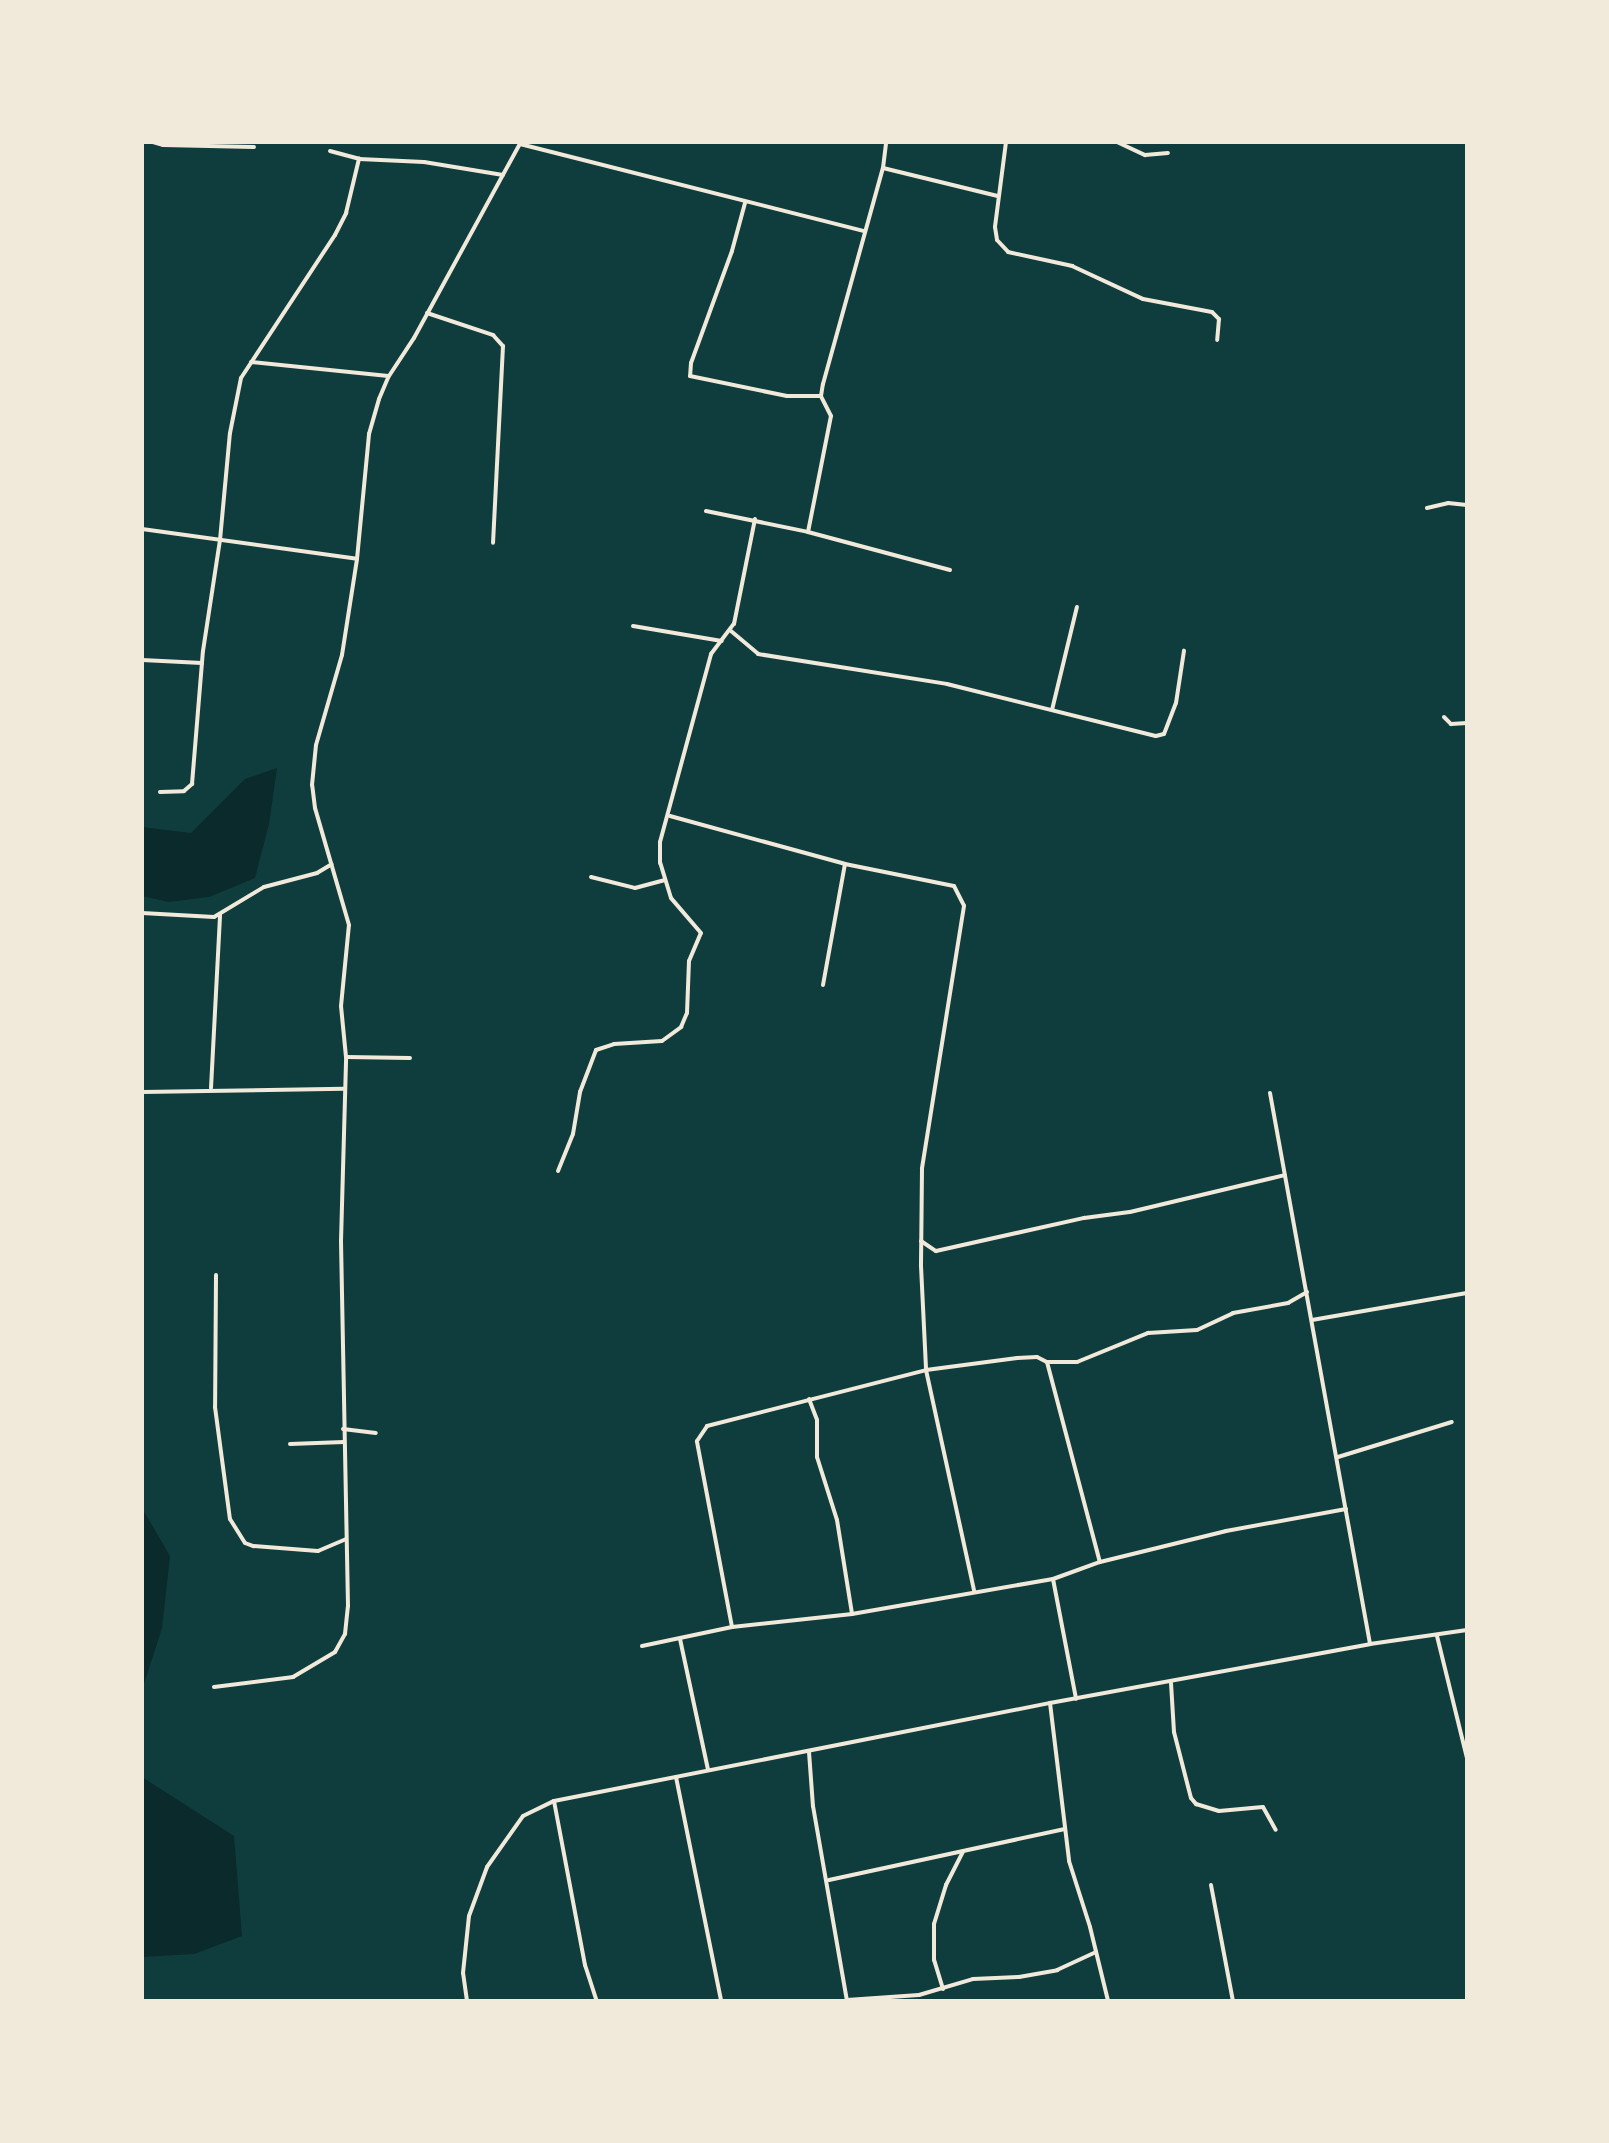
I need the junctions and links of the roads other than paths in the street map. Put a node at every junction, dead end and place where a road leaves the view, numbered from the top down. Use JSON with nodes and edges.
{"nodes":[{"id":1,"x":153,"y":142,"type":"edge"},
{"id":2,"x":886,"y":142,"type":"edge"},
{"id":3,"x":1006,"y":142,"type":"edge"},
{"id":4,"x":1117,"y":142,"type":"edge"},
{"id":5,"x":521,"y":143,"type":"edge"},
{"id":6,"x":254,"y":147,"type":"dead end"},
{"id":7,"x":330,"y":151,"type":"dead end"},
{"id":8,"x":1168,"y":153,"type":"dead end"},
{"id":9,"x":359,"y":159,"type":"junction"},
{"id":10,"x":883,"y":168,"type":"junction"},
{"id":11,"x":503,"y":175,"type":"junction"},
{"id":12,"x":998,"y":197,"type":"junction"},
{"id":13,"x":745,"y":203,"type":"junction"},
{"id":14,"x":864,"y":231,"type":"junction"},
{"id":15,"x":427,"y":313,"type":"junction"},
{"id":16,"x":1217,"y":340,"type":"dead end"},
{"id":17,"x":251,"y":362,"type":"junction"},
{"id":18,"x":389,"y":376,"type":"junction"},
{"id":19,"x":821,"y":396,"type":"junction"},
{"id":20,"x":1467,"y":505,"type":"edge"},
{"id":21,"x":1427,"y":508,"type":"dead end"},
{"id":22,"x":706,"y":511,"type":"dead end"},
{"id":23,"x":755,"y":519,"type":"junction"},
{"id":24,"x":142,"y":529,"type":"edge"},
{"id":25,"x":808,"y":532,"type":"junction"},
{"id":26,"x":220,"y":540,"type":"junction"},
{"id":27,"x":493,"y":543,"type":"dead end"},
{"id":28,"x":357,"y":559,"type":"junction"},
{"id":29,"x":950,"y":570,"type":"dead end"},
{"id":30,"x":1077,"y":607,"type":"dead end"},
{"id":31,"x":633,"y":626,"type":"dead end"},
{"id":32,"x":731,"y":631,"type":"junction"},
{"id":33,"x":722,"y":641,"type":"junction"},
{"id":34,"x":1184,"y":651,"type":"dead end"},
{"id":35,"x":142,"y":660,"type":"edge"},
{"id":36,"x":202,"y":663,"type":"junction"},
{"id":37,"x":1052,"y":710,"type":"junction"},
{"id":38,"x":1444,"y":717,"type":"dead end"},
{"id":39,"x":1467,"y":723,"type":"edge"},
{"id":40,"x":160,"y":792,"type":"dead end"},
{"id":41,"x":670,"y":816,"type":"junction"},
{"id":42,"x":332,"y":864,"type":"junction"},
{"id":43,"x":845,"y":864,"type":"junction"},
{"id":44,"x":591,"y":877,"type":"dead end"},
{"id":45,"x":664,"y":880,"type":"junction"},
{"id":46,"x":142,"y":913,"type":"edge"},
{"id":47,"x":220,"y":915,"type":"junction"},
{"id":48,"x":823,"y":985,"type":"dead end"},
{"id":49,"x":346,"y":1057,"type":"junction"},
{"id":50,"x":410,"y":1058,"type":"dead end"},
{"id":51,"x":211,"y":1088,"type":"junction"},
{"id":52,"x":344,"y":1089,"type":"junction"},
{"id":53,"x":142,"y":1092,"type":"edge"},
{"id":54,"x":1270,"y":1093,"type":"dead end"},
{"id":55,"x":558,"y":1171,"type":"dead end"},
{"id":56,"x":1285,"y":1175,"type":"junction"},
{"id":57,"x":921,"y":1241,"type":"junction"},
{"id":58,"x":216,"y":1275,"type":"dead end"},
{"id":59,"x":1307,"y":1292,"type":"junction"},
{"id":60,"x":1467,"y":1293,"type":"edge"},
{"id":61,"x":1312,"y":1320,"type":"junction"},
{"id":62,"x":1047,"y":1362,"type":"junction"},
{"id":63,"x":926,"y":1370,"type":"junction"},
{"id":64,"x":809,"y":1399,"type":"junction"},
{"id":65,"x":1452,"y":1422,"type":"dead end"},
{"id":66,"x":343,"y":1429,"type":"junction"},
{"id":67,"x":376,"y":1433,"type":"dead end"},
{"id":68,"x":344,"y":1442,"type":"junction"},
{"id":69,"x":290,"y":1444,"type":"dead end"},
{"id":70,"x":1338,"y":1457,"type":"junction"},
{"id":71,"x":1346,"y":1509,"type":"junction"},
{"id":72,"x":346,"y":1539,"type":"junction"},
{"id":73,"x":1100,"y":1562,"type":"junction"},
{"id":74,"x":1053,"y":1579,"type":"junction"},
{"id":75,"x":974,"y":1591,"type":"junction"},
{"id":76,"x":852,"y":1614,"type":"junction"},
{"id":77,"x":732,"y":1627,"type":"junction"},
{"id":78,"x":1467,"y":1630,"type":"edge"},
{"id":79,"x":1437,"y":1636,"type":"junction"},
{"id":80,"x":680,"y":1639,"type":"junction"},
{"id":81,"x":1370,"y":1644,"type":"junction"},
{"id":82,"x":642,"y":1646,"type":"dead end"},
{"id":83,"x":1171,"y":1683,"type":"junction"},
{"id":84,"x":214,"y":1687,"type":"dead end"},
{"id":85,"x":1077,"y":1699,"type":"junction"},
{"id":86,"x":1050,"y":1703,"type":"junction"},
{"id":87,"x":809,"y":1752,"type":"junction"},
{"id":88,"x":1467,"y":1758,"type":"edge"},
{"id":89,"x":708,"y":1771,"type":"junction"},
{"id":90,"x":676,"y":1777,"type":"junction"},
{"id":91,"x":554,"y":1801,"type":"junction"},
{"id":92,"x":1064,"y":1829,"type":"junction"},
{"id":93,"x":1276,"y":1830,"type":"dead end"},
{"id":94,"x":963,"y":1851,"type":"junction"},
{"id":95,"x":829,"y":1880,"type":"junction"},
{"id":96,"x":1211,"y":1885,"type":"dead end"},
{"id":97,"x":1096,"y":1952,"type":"junction"},
{"id":98,"x":943,"y":1990,"type":"junction"},
{"id":99,"x":467,"y":2001,"type":"edge"},
{"id":100,"x":597,"y":2001,"type":"edge"},
{"id":101,"x":721,"y":2001,"type":"edge"},
{"id":102,"x":847,"y":2001,"type":"edge"},
{"id":103,"x":1108,"y":2001,"type":"edge"},
{"id":104,"x":1233,"y":2001,"type":"edge"}],
"edges":[{"from":1,"to":6,"type":"street"},
{"from":2,"to":10,"type":"street"},
{"from":3,"to":12,"type":"street"},
{"from":4,"to":8,"type":"street"},
{"from":5,"to":11,"type":"street"},
{"from":5,"to":13,"type":"street"},
{"from":7,"to":9,"type":"street"},
{"from":9,"to":11,"type":"street"},
{"from":9,"to":17,"type":"street"},
{"from":10,"to":12,"type":"street"},
{"from":10,"to":14,"type":"street"},
{"from":11,"to":15,"type":"street"},
{"from":12,"to":16,"type":"street"},
{"from":13,"to":14,"type":"street"},
{"from":13,"to":19,"type":"street"},
{"from":14,"to":19,"type":"street"},
{"from":15,"to":18,"type":"street"},
{"from":15,"to":27,"type":"street"},
{"from":17,"to":18,"type":"street"},
{"from":17,"to":26,"type":"street"},
{"from":18,"to":28,"type":"street"},
{"from":19,"to":25,"type":"street"},
{"from":20,"to":21,"type":"street"},
{"from":22,"to":23,"type":"street"},
{"from":23,"to":25,"type":"street"},
{"from":23,"to":32,"type":"street"},
{"from":24,"to":26,"type":"street"},
{"from":25,"to":29,"type":"street"},
{"from":26,"to":28,"type":"street"},
{"from":26,"to":36,"type":"street"},
{"from":28,"to":42,"type":"street"},
{"from":30,"to":37,"type":"street"},
{"from":31,"to":33,"type":"street"},
{"from":32,"to":33,"type":"street"},
{"from":32,"to":37,"type":"street"},
{"from":33,"to":41,"type":"street"},
{"from":34,"to":37,"type":"street"},
{"from":35,"to":36,"type":"street"},
{"from":36,"to":40,"type":"street"},
{"from":38,"to":39,"type":"street"},
{"from":41,"to":43,"type":"street"},
{"from":41,"to":45,"type":"street"},
{"from":42,"to":47,"type":"street"},
{"from":42,"to":49,"type":"street"},
{"from":43,"to":48,"type":"street"},
{"from":43,"to":57,"type":"street"},
{"from":44,"to":45,"type":"street"},
{"from":45,"to":55,"type":"street"},
{"from":46,"to":47,"type":"street"},
{"from":47,"to":51,"type":"street"},
{"from":49,"to":50,"type":"street"},
{"from":49,"to":52,"type":"street"},
{"from":51,"to":52,"type":"street"},
{"from":51,"to":53,"type":"street"},
{"from":52,"to":66,"type":"street"},
{"from":54,"to":56,"type":"street"},
{"from":56,"to":57,"type":"street"},
{"from":56,"to":59,"type":"street"},
{"from":57,"to":63,"type":"street"},
{"from":58,"to":72,"type":"street"},
{"from":59,"to":61,"type":"street"},
{"from":59,"to":62,"type":"street"},
{"from":60,"to":61,"type":"street"},
{"from":61,"to":70,"type":"street"},
{"from":62,"to":63,"type":"street"},
{"from":62,"to":73,"type":"street"},
{"from":63,"to":64,"type":"street"},
{"from":63,"to":75,"type":"street"},
{"from":64,"to":76,"type":"street"},
{"from":64,"to":77,"type":"street"},
{"from":65,"to":70,"type":"street"},
{"from":66,"to":67,"type":"street"},
{"from":66,"to":68,"type":"street"},
{"from":68,"to":69,"type":"street"},
{"from":68,"to":72,"type":"street"},
{"from":70,"to":71,"type":"street"},
{"from":71,"to":73,"type":"street"},
{"from":71,"to":81,"type":"street"},
{"from":72,"to":84,"type":"street"},
{"from":73,"to":74,"type":"street"},
{"from":74,"to":75,"type":"street"},
{"from":74,"to":85,"type":"street"},
{"from":75,"to":76,"type":"street"},
{"from":76,"to":77,"type":"street"},
{"from":77,"to":80,"type":"street"},
{"from":78,"to":79,"type":"street"},
{"from":79,"to":81,"type":"street"},
{"from":79,"to":88,"type":"street"},
{"from":80,"to":82,"type":"street"},
{"from":80,"to":89,"type":"street"},
{"from":81,"to":83,"type":"street"},
{"from":83,"to":85,"type":"street"},
{"from":83,"to":93,"type":"street"},
{"from":85,"to":86,"type":"street"},
{"from":86,"to":87,"type":"street"},
{"from":86,"to":92,"type":"street"},
{"from":87,"to":89,"type":"street"},
{"from":87,"to":95,"type":"street"},
{"from":89,"to":90,"type":"street"},
{"from":90,"to":91,"type":"street"},
{"from":90,"to":101,"type":"street"},
{"from":91,"to":99,"type":"street"},
{"from":91,"to":100,"type":"street"},
{"from":92,"to":94,"type":"street"},
{"from":92,"to":97,"type":"street"},
{"from":94,"to":95,"type":"street"},
{"from":94,"to":98,"type":"street"},
{"from":95,"to":102,"type":"street"},
{"from":96,"to":104,"type":"street"},
{"from":97,"to":98,"type":"street"},
{"from":97,"to":103,"type":"street"},
{"from":98,"to":102,"type":"street"}]}
